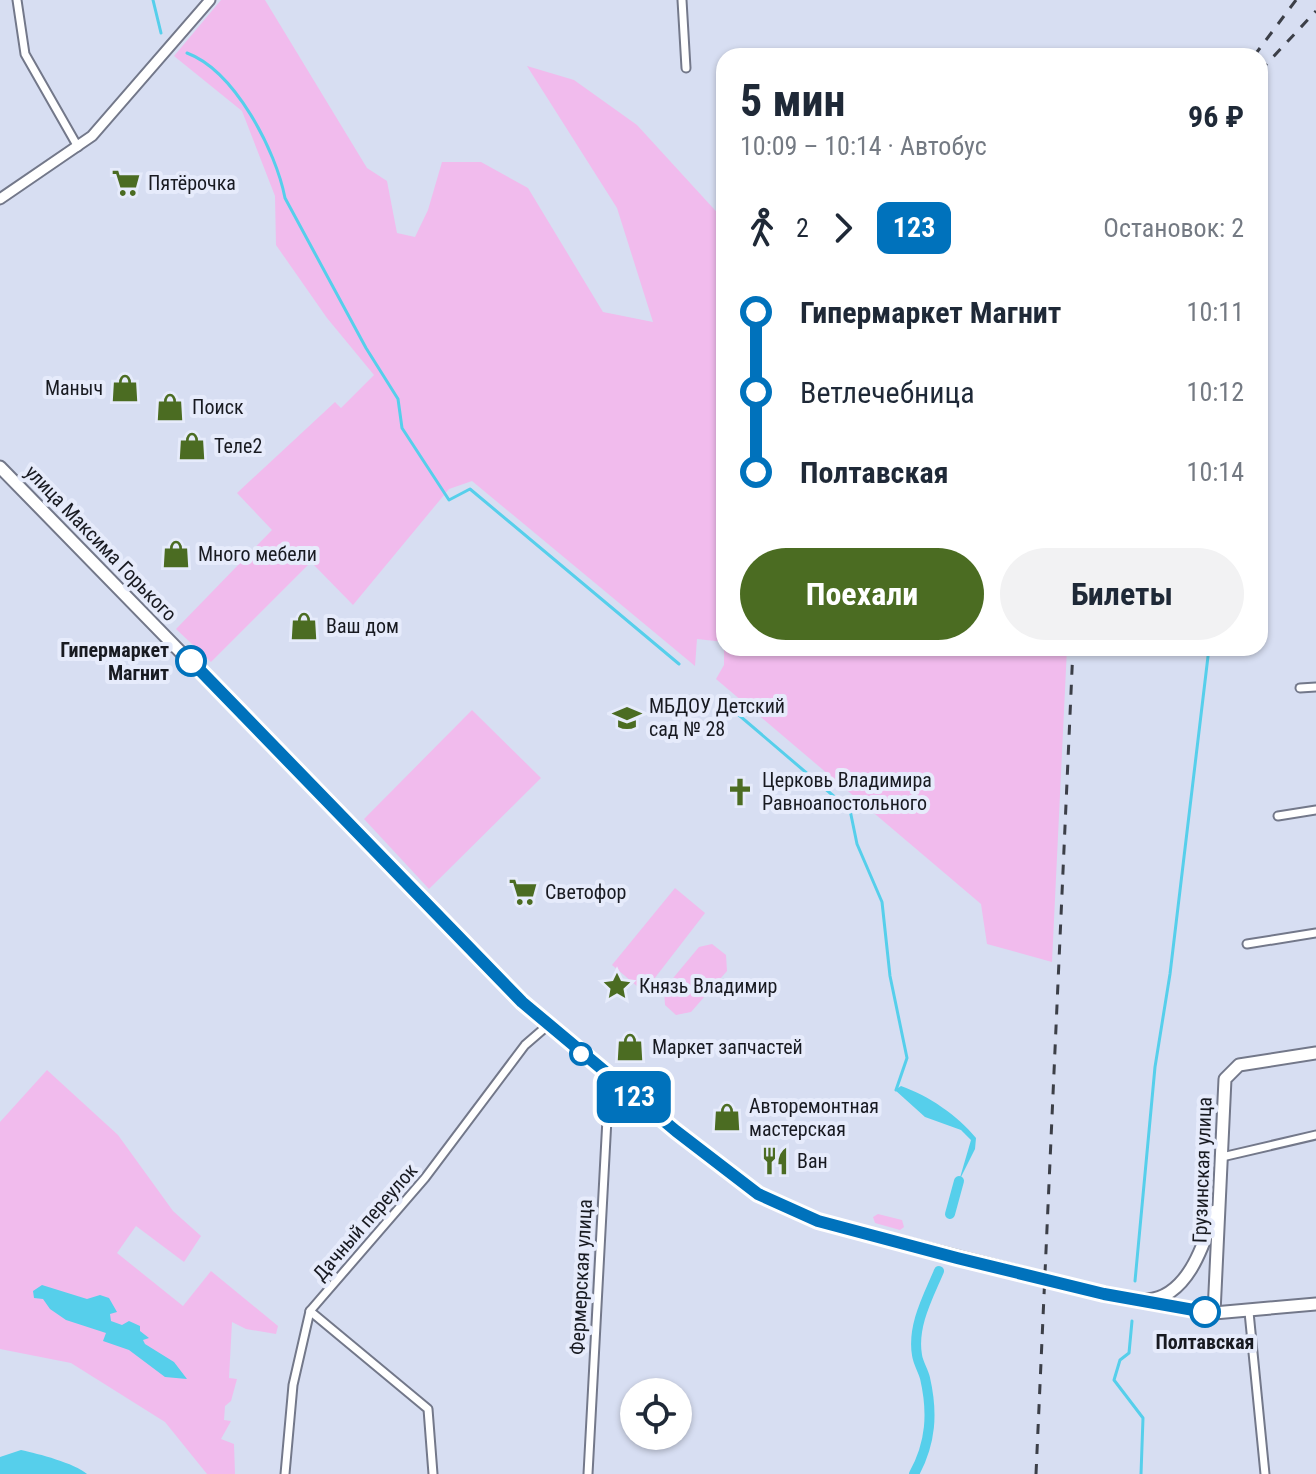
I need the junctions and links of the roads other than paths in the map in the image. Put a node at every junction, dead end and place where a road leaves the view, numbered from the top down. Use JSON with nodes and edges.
{"nodes":[{"id":1,"x":17,"y":0,"type":"edge"},
{"id":2,"x":210,"y":0,"type":"edge"},
{"id":3,"x":682,"y":0,"type":"edge"},
{"id":4,"x":686,"y":68,"type":"dead end"},
{"id":5,"x":78,"y":148,"type":"junction"},
{"id":6,"x":0,"y":199,"type":"edge"},
{"id":7,"x":0,"y":467,"type":"edge"},
{"id":8,"x":1316,"y":687,"type":"edge"},
{"id":9,"x":1300,"y":688,"type":"dead end"},
{"id":10,"x":1316,"y":810,"type":"edge"},
{"id":11,"x":1278,"y":816,"type":"dead end"},
{"id":12,"x":1316,"y":933,"type":"edge"},
{"id":13,"x":1247,"y":944,"type":"dead end"},
{"id":14,"x":547,"y":1026,"type":"junction"},
{"id":15,"x":1316,"y":1053,"type":"edge"},
{"id":16,"x":620,"y":1085,"type":"junction"},
{"id":17,"x":1316,"y":1135,"type":"edge"},
{"id":18,"x":1222,"y":1157,"type":"junction"},
{"id":19,"x":1221,"y":1187,"type":"junction"},
{"id":20,"x":1134,"y":1300,"type":"junction"},
{"id":21,"x":1316,"y":1304,"type":"edge"},
{"id":22,"x":310,"y":1311,"type":"junction"},
{"id":23,"x":1249,"y":1312,"type":"junction"},
{"id":24,"x":1214,"y":1313,"type":"junction"},
{"id":25,"x":285,"y":1474,"type":"edge"},
{"id":26,"x":433,"y":1474,"type":"edge"},
{"id":27,"x":588,"y":1474,"type":"edge"},
{"id":28,"x":1265,"y":1474,"type":"edge"}],
"edges":[{"from":1,"to":5,"type":"street"},
{"from":2,"to":5,"type":"street"},
{"from":3,"to":4,"type":"street"},
{"from":5,"to":6,"type":"street"},
{"from":7,"to":14,"type":"main road","name":"улица Максима Горького"},
{"from":8,"to":9,"type":"street"},
{"from":10,"to":11,"type":"street"},
{"from":12,"to":13,"type":"street"},
{"from":14,"to":16,"type":"main road","name":"улица Максима Горького"},
{"from":14,"to":22,"type":"street","name":"Дачный переулок"},
{"from":15,"to":18,"type":"main road","name":"Грузинская улица"},
{"from":16,"to":20,"type":"main road","name":"улица Максима Горького"},
{"from":16,"to":27,"type":"street","name":"Фермерская улица"},
{"from":17,"to":18,"type":"street"},
{"from":18,"to":19,"type":"main road","name":"Грузинская улица"},
{"from":19,"to":20,"type":"main road"},
{"from":19,"to":24,"type":"main road","name":"Грузинская улица"},
{"from":20,"to":24,"type":"main road"},
{"from":21,"to":23,"type":"main road"},
{"from":22,"to":25,"type":"street","name":"Дачный переулок"},
{"from":22,"to":26,"type":"street"},
{"from":23,"to":24,"type":"main road"},
{"from":23,"to":28,"type":"street"}]}
